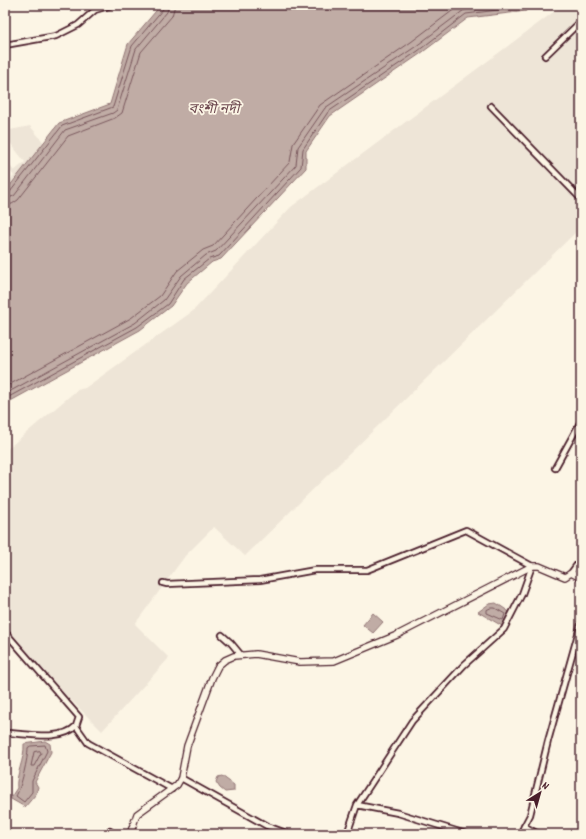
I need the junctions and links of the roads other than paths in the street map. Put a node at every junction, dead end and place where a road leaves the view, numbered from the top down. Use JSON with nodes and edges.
{"nodes":[{"id":1,"x":112,"y":5,"type":"edge"},
{"id":2,"x":581,"y":21,"type":"edge"},
{"id":3,"x":5,"y":45,"type":"edge"},
{"id":4,"x":545,"y":56,"type":"dead end"},
{"id":5,"x":492,"y":106,"type":"dead end"},
{"id":6,"x":581,"y":199,"type":"edge"},
{"id":7,"x":581,"y":421,"type":"edge"},
{"id":8,"x":555,"y":468,"type":"dead end"},
{"id":9,"x":581,"y":559,"type":"edge"},
{"id":10,"x":532,"y":566,"type":"junction"},
{"id":11,"x":571,"y":573,"type":"junction"},
{"id":12,"x":581,"y":578,"type":"edge"},
{"id":13,"x":163,"y":583,"type":"dead end"},
{"id":14,"x":581,"y":623,"type":"edge"},
{"id":15,"x":5,"y":632,"type":"edge"},
{"id":16,"x":222,"y":635,"type":"dead end"},
{"id":17,"x":240,"y":655,"type":"junction"},
{"id":18,"x":76,"y":726,"type":"junction"},
{"id":19,"x":5,"y":733,"type":"edge"},
{"id":20,"x":181,"y":778,"type":"junction"},
{"id":21,"x":172,"y":789,"type":"junction"},
{"id":22,"x":357,"y":805,"type":"junction"},
{"id":23,"x":524,"y":826,"type":"junction"},
{"id":24,"x":130,"y":834,"type":"edge"},
{"id":25,"x":290,"y":834,"type":"edge"},
{"id":26,"x":347,"y":834,"type":"edge"},
{"id":27,"x":466,"y":834,"type":"edge"},
{"id":28,"x":520,"y":834,"type":"edge"},
{"id":29,"x":538,"y":834,"type":"edge"}],
"edges":[{"from":1,"to":3,"type":"street"},
{"from":2,"to":4,"type":"street"},
{"from":5,"to":6,"type":"street"},
{"from":7,"to":8,"type":"street"},
{"from":9,"to":11,"type":"street"},
{"from":10,"to":11,"type":"main road"},
{"from":10,"to":13,"type":"street"},
{"from":10,"to":17,"type":"main road"},
{"from":10,"to":22,"type":"street"},
{"from":11,"to":12,"type":"main road"},
{"from":14,"to":23,"type":"street"},
{"from":15,"to":18,"type":"street"},
{"from":16,"to":17,"type":"street"},
{"from":17,"to":20,"type":"main road"},
{"from":18,"to":19,"type":"street"},
{"from":18,"to":21,"type":"street"},
{"from":20,"to":21,"type":"main road"},
{"from":20,"to":25,"type":"street"},
{"from":21,"to":24,"type":"main road"},
{"from":22,"to":26,"type":"street"},
{"from":22,"to":27,"type":"street"},
{"from":23,"to":28,"type":"street"},
{"from":23,"to":29,"type":"street"}]}
